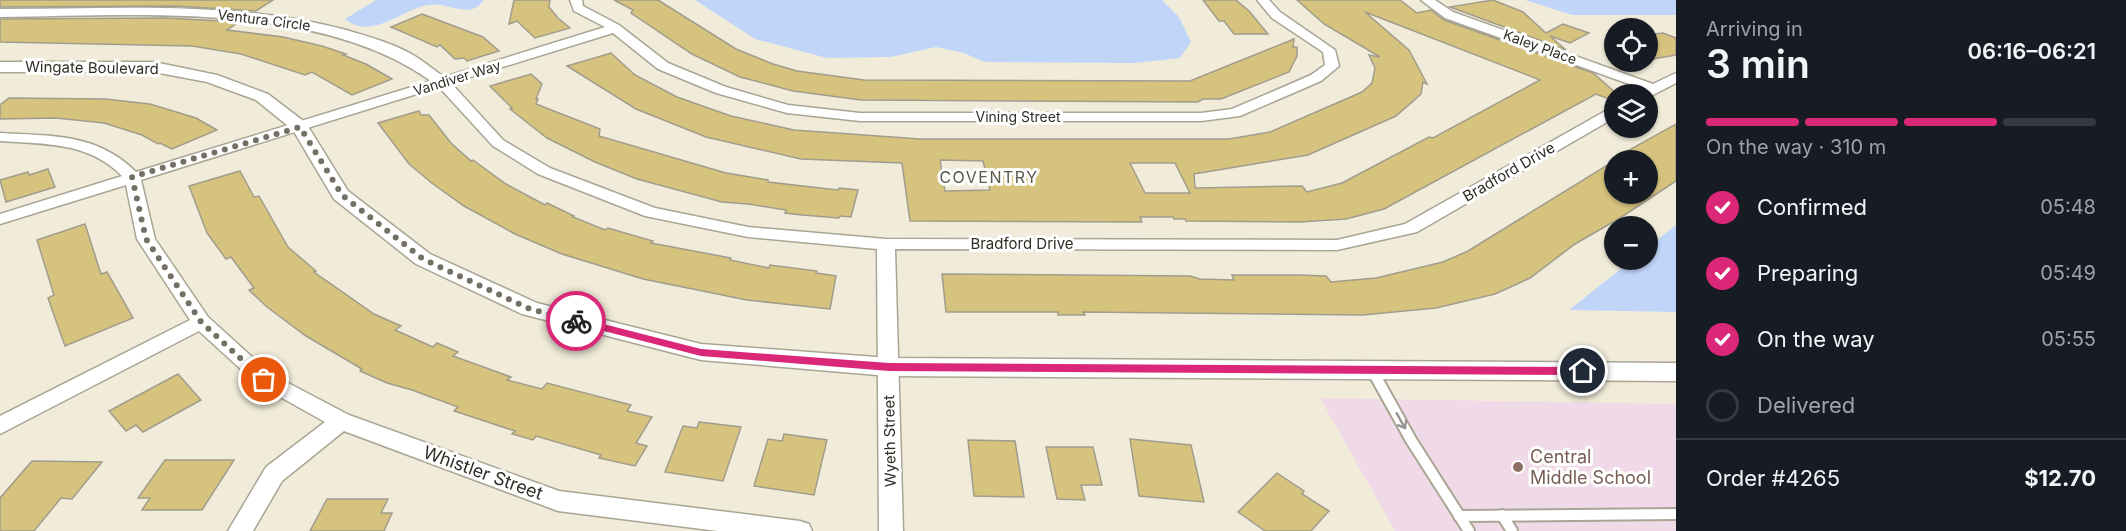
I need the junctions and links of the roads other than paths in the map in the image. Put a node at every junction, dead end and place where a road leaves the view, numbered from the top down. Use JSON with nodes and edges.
{"nodes":[{"id":1,"x":576,"y":0,"type":"edge"},
{"id":2,"x":1263,"y":0,"type":"edge"},
{"id":3,"x":1427,"y":0,"type":"edge"},
{"id":4,"x":0,"y":13,"type":"edge"},
{"id":5,"x":615,"y":28,"type":"junction"},
{"id":6,"x":0,"y":67,"type":"edge"},
{"id":7,"x":1676,"y":77,"type":"edge"},
{"id":8,"x":442,"y":82,"type":"junction"},
{"id":9,"x":1629,"y":84,"type":"edge"},
{"id":10,"x":1658,"y":87,"type":"edge"},
{"id":11,"x":1604,"y":118,"type":"edge"},
{"id":12,"x":300,"y":127,"type":"junction"},
{"id":13,"x":0,"y":137,"type":"edge"},
{"id":14,"x":132,"y":177,"type":"junction"},
{"id":15,"x":0,"y":219,"type":"edge"},
{"id":16,"x":886,"y":244,"type":"junction"},
{"id":17,"x":201,"y":322,"type":"junction"},
{"id":18,"x":889,"y":367,"type":"junction"},
{"id":19,"x":1372,"y":370,"type":"junction"},
{"id":20,"x":1676,"y":372,"type":"edge"},
{"id":21,"x":341,"y":421,"type":"junction"},
{"id":22,"x":0,"y":426,"type":"edge"},
{"id":23,"x":1676,"y":514,"type":"edge"},
{"id":24,"x":1502,"y":515,"type":"junction"},
{"id":25,"x":1459,"y":516,"type":"junction"},
{"id":26,"x":240,"y":531,"type":"edge"},
{"id":27,"x":800,"y":531,"type":"edge"},
{"id":28,"x":891,"y":531,"type":"edge"},
{"id":29,"x":1468,"y":531,"type":"edge"},
{"id":30,"x":1512,"y":531,"type":"edge"}],
"edges":[{"from":1,"to":5,"type":"street"},
{"from":2,"to":5,"type":"street","name":"Vining Street"},
{"from":3,"to":9,"type":"street","name":"Kaley Place"},
{"from":4,"to":8,"type":"street","name":"Ventura Circle"},
{"from":5,"to":8,"type":"street","name":"Vandiver Way"},
{"from":6,"to":12,"type":"street","name":"Wingate Boulevard"},
{"from":7,"to":10,"type":"street"},
{"from":8,"to":12,"type":"street","name":"Vandiver Way"},
{"from":8,"to":16,"type":"street","name":"Bradford Drive"},
{"from":11,"to":16,"type":"street","name":"Bradford Drive"},
{"from":12,"to":14,"type":"street","name":"Vandiver Way"},
{"from":12,"to":18,"type":"street","name":"Wingate Boulevard"},
{"from":13,"to":14,"type":"street"},
{"from":14,"to":15,"type":"street","name":"Vandiver Way"},
{"from":14,"to":17,"type":"street","name":"Whistler Street"},
{"from":16,"to":18,"type":"street","name":"Wyeth Street"},
{"from":17,"to":21,"type":"street","name":"Whistler Street"},
{"from":17,"to":22,"type":"street"},
{"from":18,"to":19,"type":"street","name":"Wingate Boulevard"},
{"from":18,"to":28,"type":"street","name":"Wyeth Street"},
{"from":19,"to":20,"type":"street","name":"Wingate Boulevard"},
{"from":19,"to":25,"type":"lane","one_way":true},
{"from":21,"to":26,"type":"street"},
{"from":21,"to":27,"type":"street","name":"Whistler Street"},
{"from":23,"to":24,"type":"lane"},
{"from":24,"to":25,"type":"lane"},
{"from":24,"to":30,"type":"lane"},
{"from":25,"to":29,"type":"lane"}]}
